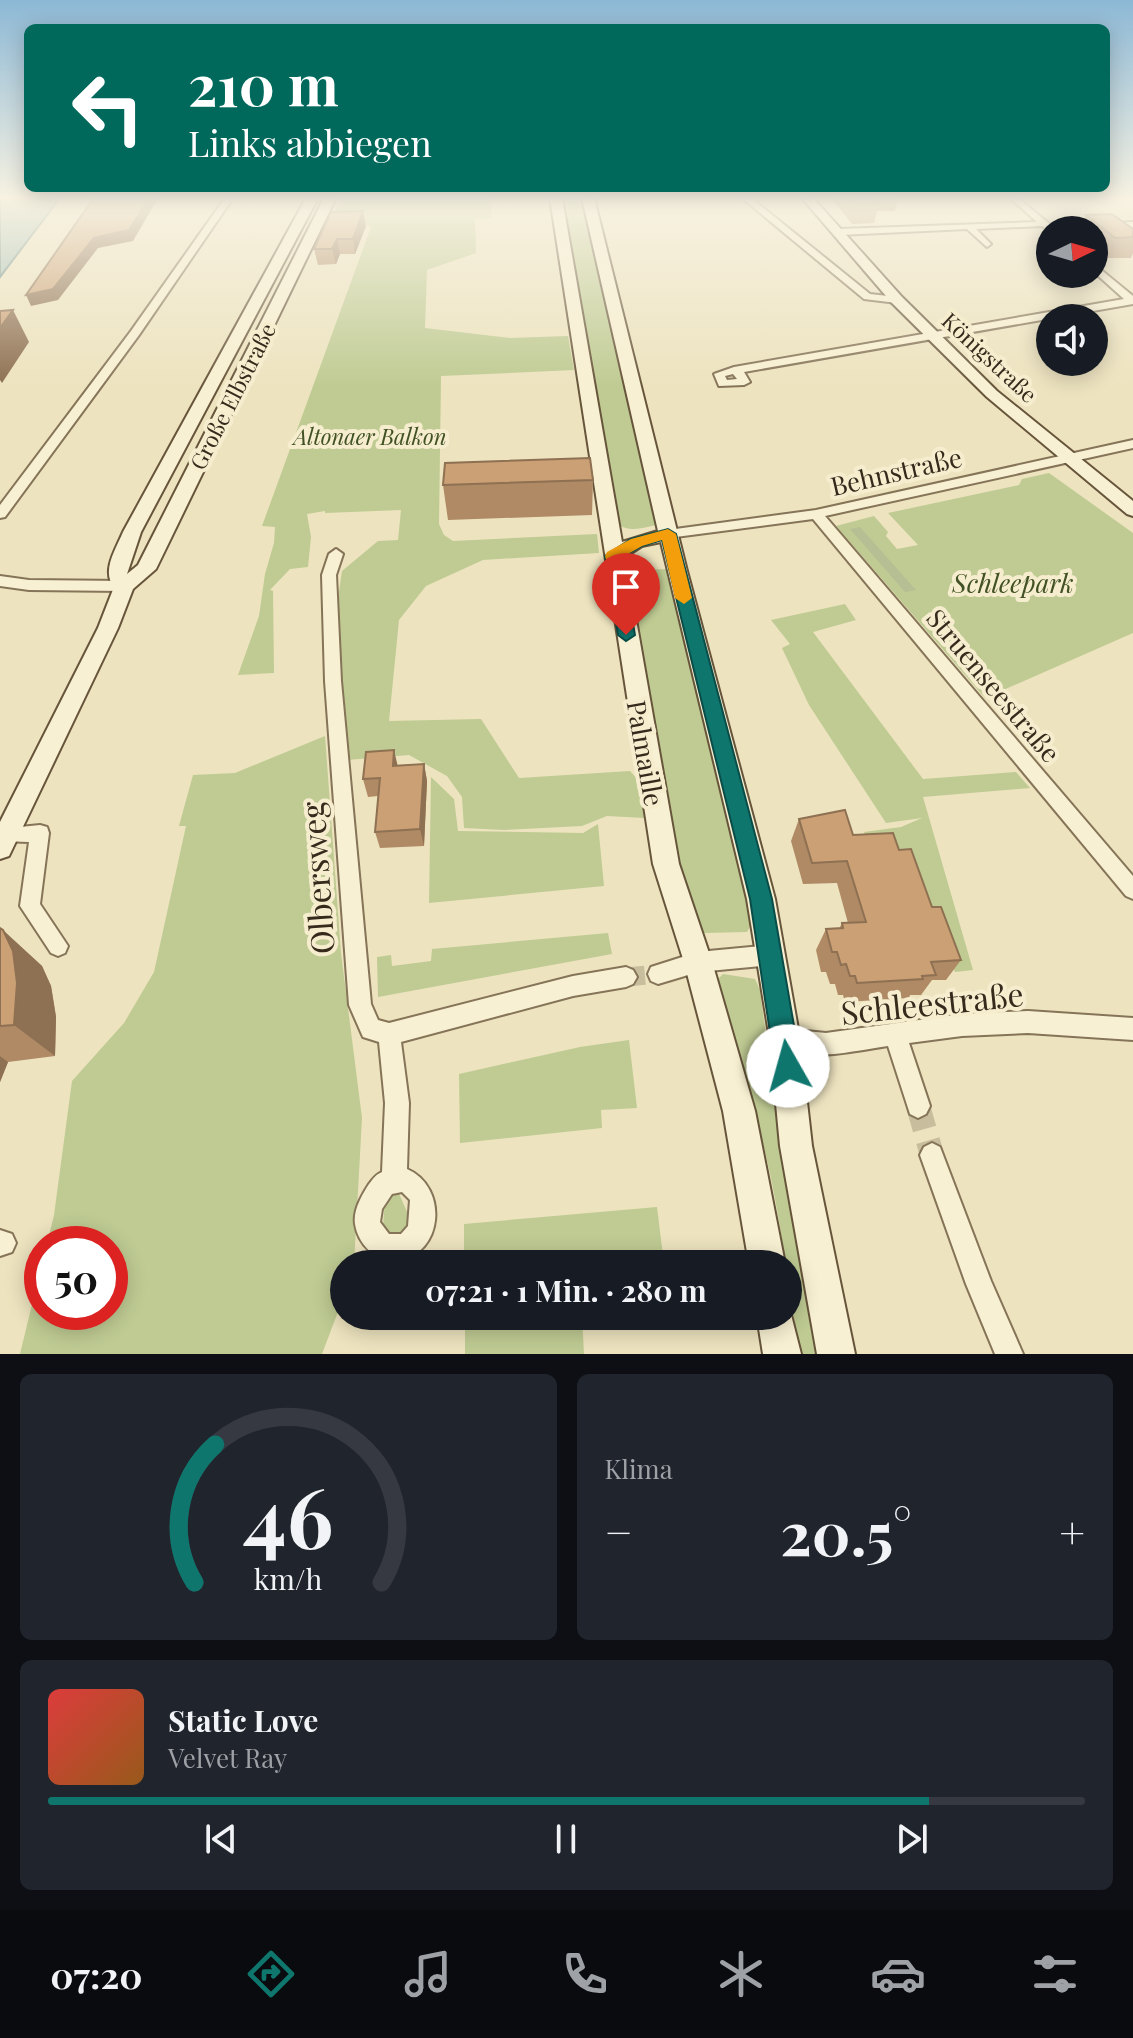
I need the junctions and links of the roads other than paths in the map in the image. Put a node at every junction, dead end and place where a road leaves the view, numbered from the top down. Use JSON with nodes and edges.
{"nodes":[{"id":1,"x":185,"y":261,"type":"edge"},
{"id":2,"x":278,"y":261,"type":"edge"},
{"id":3,"x":299,"y":261,"type":"edge"},
{"id":4,"x":566,"y":261,"type":"edge"},
{"id":5,"x":603,"y":261,"type":"edge"},
{"id":6,"x":823,"y":261,"type":"edge"},
{"id":7,"x":864,"y":261,"type":"edge"},
{"id":8,"x":1108,"y":279,"type":"edge"},
{"id":9,"x":897,"y":300,"type":"junction"},
{"id":10,"x":1132,"y":300,"type":"edge"},
{"id":11,"x":930,"y":334,"type":"junction"},
{"id":12,"x":734,"y":370,"type":"dead end"},
{"id":13,"x":1133,"y":444,"type":"edge"},
{"id":14,"x":1067,"y":458,"type":"junction"},
{"id":15,"x":1133,"y":510,"type":"edge"},
{"id":16,"x":0,"y":514,"type":"edge"},
{"id":17,"x":816,"y":514,"type":"junction"},
{"id":18,"x":668,"y":534,"type":"junction"},
{"id":19,"x":336,"y":554,"type":"dead end"},
{"id":20,"x":613,"y":556,"type":"junction"},
{"id":21,"x":0,"y":581,"type":"edge"},
{"id":22,"x":124,"y":586,"type":"junction"},
{"id":23,"x":3,"y":841,"type":"edge"},
{"id":24,"x":1133,"y":890,"type":"edge"},
{"id":25,"x":58,"y":946,"type":"dead end"},
{"id":26,"x":772,"y":955,"type":"junction"},
{"id":27,"x":698,"y":962,"type":"junction"},
{"id":28,"x":658,"y":974,"type":"tunnel mouth"},
{"id":29,"x":626,"y":977,"type":"tunnel mouth"},
{"id":30,"x":1133,"y":1029,"type":"edge"},
{"id":31,"x":389,"y":1034,"type":"junction"},
{"id":32,"x":896,"y":1036,"type":"junction"},
{"id":33,"x":785,"y":1040,"type":"junction"},
{"id":34,"x":918,"y":1106,"type":"tunnel mouth"},
{"id":35,"x":932,"y":1155,"type":"tunnel mouth"},
{"id":36,"x":394,"y":1181,"type":"dead end"},
{"id":37,"x":764,"y":1250,"type":"edge"},
{"id":38,"x":778,"y":1330,"type":"edge"},
{"id":39,"x":782,"y":1354,"type":"edge"},
{"id":40,"x":836,"y":1354,"type":"edge"},
{"id":41,"x":1009,"y":1354,"type":"edge"}],
"edges":[{"from":1,"to":16,"type":"street"},
{"from":2,"to":22,"type":"main road","name":"Große Elbstraße"},
{"from":3,"to":22,"type":"main road","name":"Große Elbstraße"},
{"from":4,"to":20,"type":"main road","name":"Palmaille"},
{"from":5,"to":18,"type":"main road"},
{"from":6,"to":9,"type":"street"},
{"from":7,"to":9,"type":"main road","name":"Königstraße"},
{"from":8,"to":10,"type":"street"},
{"from":9,"to":11,"type":"main road","name":"Königstraße"},
{"from":10,"to":11,"type":"street"},
{"from":11,"to":12,"type":"street"},
{"from":11,"to":14,"type":"main road","name":"Königstraße"},
{"from":13,"to":14,"type":"street","name":"Behnstraße"},
{"from":14,"to":15,"type":"main road","name":"Königstraße"},
{"from":14,"to":17,"type":"street","name":"Behnstraße"},
{"from":17,"to":18,"type":"street","name":"Behnstraße"},
{"from":17,"to":24,"type":"street","name":"Struenseestraße"},
{"from":18,"to":20,"type":"main road"},
{"from":18,"to":26,"type":"main road"},
{"from":19,"to":31,"type":"street","name":"Olbersweg"},
{"from":20,"to":27,"type":"main road","name":"Palmaille"},
{"from":21,"to":22,"type":"street"},
{"from":22,"to":23,"type":"main road","name":"Große Elbstraße"},
{"from":23,"to":25,"type":"street"},
{"from":26,"to":27,"type":"street"},
{"from":26,"to":33,"type":"main road"},
{"from":27,"to":28,"type":"street"},
{"from":27,"to":37,"type":"main road","name":"Palmaille"},
{"from":29,"to":31,"type":"street"},
{"from":30,"to":32,"type":"street","name":"Schleestraße"},
{"from":31,"to":36,"type":"street"},
{"from":32,"to":33,"type":"street","name":"Schleestraße"},
{"from":32,"to":34,"type":"street"},
{"from":33,"to":40,"type":"main road"},
{"from":35,"to":41,"type":"street"},
{"from":38,"to":39,"type":"main road"}]}
